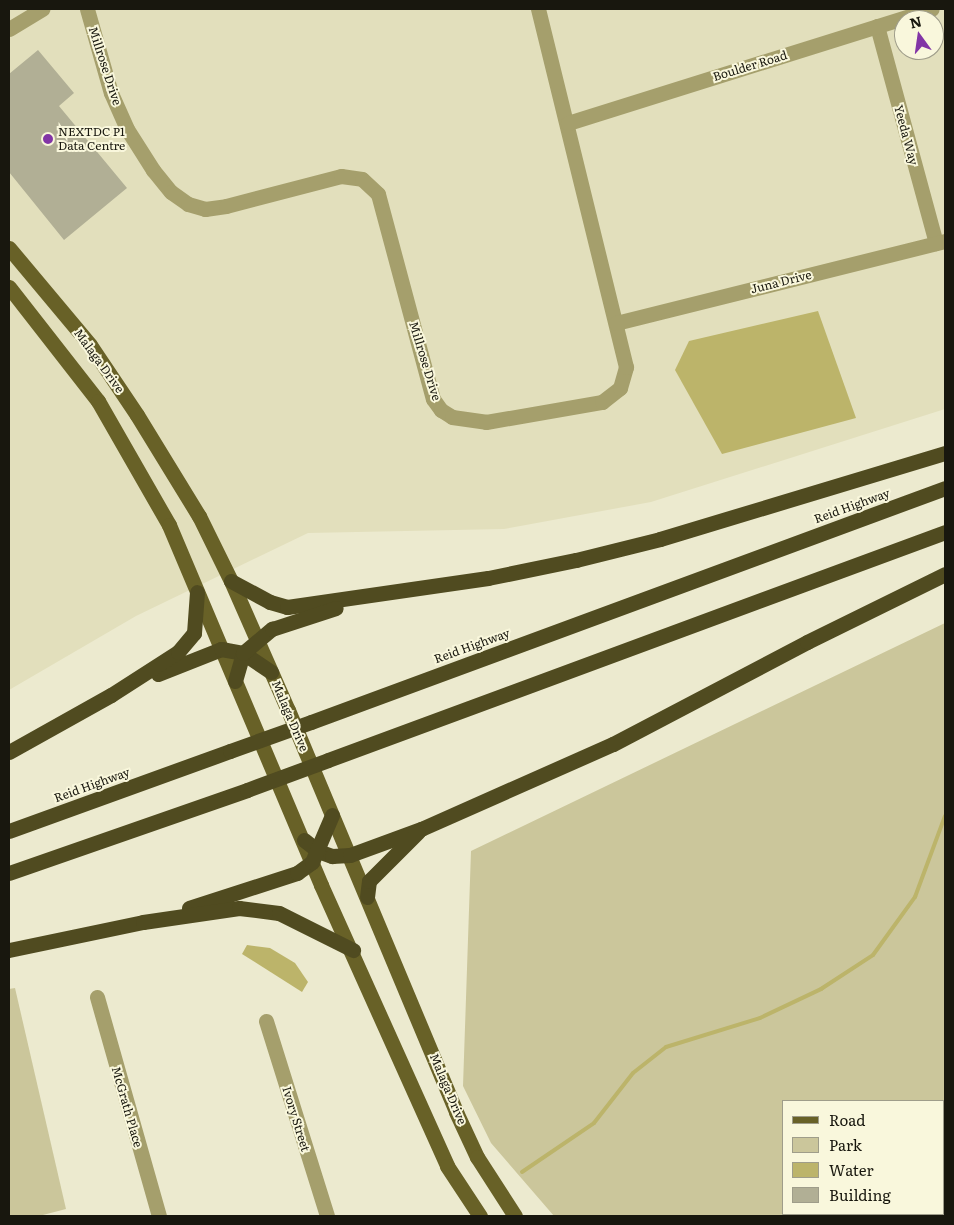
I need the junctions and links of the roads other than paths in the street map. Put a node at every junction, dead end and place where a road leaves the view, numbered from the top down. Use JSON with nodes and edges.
{"nodes":[{"id":1,"x":42,"y":9,"type":"edge"},
{"id":2,"x":87,"y":9,"type":"edge"},
{"id":3,"x":538,"y":9,"type":"edge"},
{"id":4,"x":932,"y":9,"type":"edge"},
{"id":5,"x":877,"y":26,"type":"junction"},
{"id":6,"x":9,"y":29,"type":"edge"},
{"id":7,"x":568,"y":123,"type":"junction"},
{"id":8,"x":940,"y":242,"type":"edge"},
{"id":9,"x":9,"y":248,"type":"edge"},
{"id":10,"x":9,"y":287,"type":"edge"},
{"id":11,"x":616,"y":323,"type":"junction"},
{"id":12,"x":945,"y":453,"type":"edge"},
{"id":13,"x":945,"y":488,"type":"edge"},
{"id":14,"x":945,"y":532,"type":"edge"},
{"id":15,"x":945,"y":574,"type":"edge"},
{"id":16,"x":231,"y":581,"type":"junction"},
{"id":17,"x":197,"y":592,"type":"junction"},
{"id":18,"x":371,"y":597,"type":"junction"},
{"id":19,"x":256,"y":640,"type":"junction"},
{"id":20,"x":221,"y":649,"type":"junction"},
{"id":21,"x":243,"y":653,"type":"junction"},
{"id":22,"x":271,"y":672,"type":"junction"},
{"id":23,"x":236,"y":681,"type":"junction"},
{"id":24,"x":111,"y":695,"type":"junction"},
{"id":25,"x":9,"y":752,"type":"edge"},
{"id":26,"x":332,"y":815,"type":"junction"},
{"id":27,"x":421,"y":829,"type":"junction"},
{"id":28,"x":9,"y":831,"type":"edge"},
{"id":29,"x":304,"y":840,"type":"joint"},
{"id":30,"x":350,"y":855,"type":"junction"},
{"id":31,"x":315,"y":857,"type":"junction"},
{"id":32,"x":9,"y":873,"type":"edge"},
{"id":33,"x":367,"y":897,"type":"junction"},
{"id":34,"x":143,"y":922,"type":"junction"},
{"id":35,"x":9,"y":950,"type":"edge"},
{"id":36,"x":353,"y":950,"type":"junction"},
{"id":37,"x":97,"y":997,"type":"dead end"},
{"id":38,"x":266,"y":1021,"type":"dead end"},
{"id":39,"x":160,"y":1216,"type":"edge"},
{"id":40,"x":327,"y":1216,"type":"edge"},
{"id":41,"x":480,"y":1216,"type":"edge"},
{"id":42,"x":515,"y":1216,"type":"edge"}],
"edges":[{"from":1,"to":6,"type":"street"},
{"from":2,"to":11,"type":"street","name":"Millrose Drive"},
{"from":3,"to":7,"type":"street","name":"Millrose Drive"},
{"from":4,"to":5,"type":"street","name":"Boulder Road"},
{"from":5,"to":7,"type":"street","name":"Boulder Road"},
{"from":5,"to":8,"type":"street","name":"Yeeda Way"},
{"from":7,"to":11,"type":"street","name":"Millrose Drive"},
{"from":8,"to":11,"type":"street","name":"Juna Drive"},
{"from":9,"to":16,"type":"main road","name":"Malaga Drive"},
{"from":10,"to":17,"type":"main road","name":"Malaga Drive"},
{"from":12,"to":18,"type":"highway"},
{"from":13,"to":28,"type":"highway","name":"Reid Highway","bridge":true},
{"from":14,"to":32,"type":"highway","bridge":true},
{"from":15,"to":27,"type":"highway"},
{"from":16,"to":18,"type":"highway"},
{"from":16,"to":19,"type":"main road","name":"Malaga Drive"},
{"from":17,"to":20,"type":"main road","name":"Malaga Drive"},
{"from":17,"to":24,"type":"highway"},
{"from":18,"to":19,"type":"highway"},
{"from":19,"to":21,"type":"highway"},
{"from":19,"to":22,"type":"main road","name":"Malaga Drive"},
{"from":20,"to":21,"type":"highway"},
{"from":20,"to":23,"type":"main road","name":"Malaga Drive"},
{"from":20,"to":24,"type":"highway"},
{"from":21,"to":22,"type":"highway"},
{"from":21,"to":23,"type":"highway"},
{"from":22,"to":26,"type":"main road","name":"Malaga Drive"},
{"from":23,"to":29,"type":"main road","name":"Malaga Drive"},
{"from":24,"to":25,"type":"highway"},
{"from":26,"to":30,"type":"main road","name":"Malaga Drive"},
{"from":26,"to":31,"type":"highway"},
{"from":27,"to":30,"type":"highway"},
{"from":27,"to":33,"type":"highway"},
{"from":29,"to":31,"type":"highway"},
{"from":30,"to":31,"type":"highway"},
{"from":30,"to":33,"type":"main road","name":"Malaga Drive"},
{"from":31,"to":34,"type":"highway"},
{"from":31,"to":36,"type":"main road"},
{"from":33,"to":42,"type":"main road","name":"Malaga Drive"},
{"from":34,"to":35,"type":"highway"},
{"from":34,"to":36,"type":"highway"},
{"from":36,"to":41,"type":"main road"},
{"from":37,"to":39,"type":"street","name":"McGrath Place"},
{"from":38,"to":40,"type":"street","name":"Ivory Street"}]}
